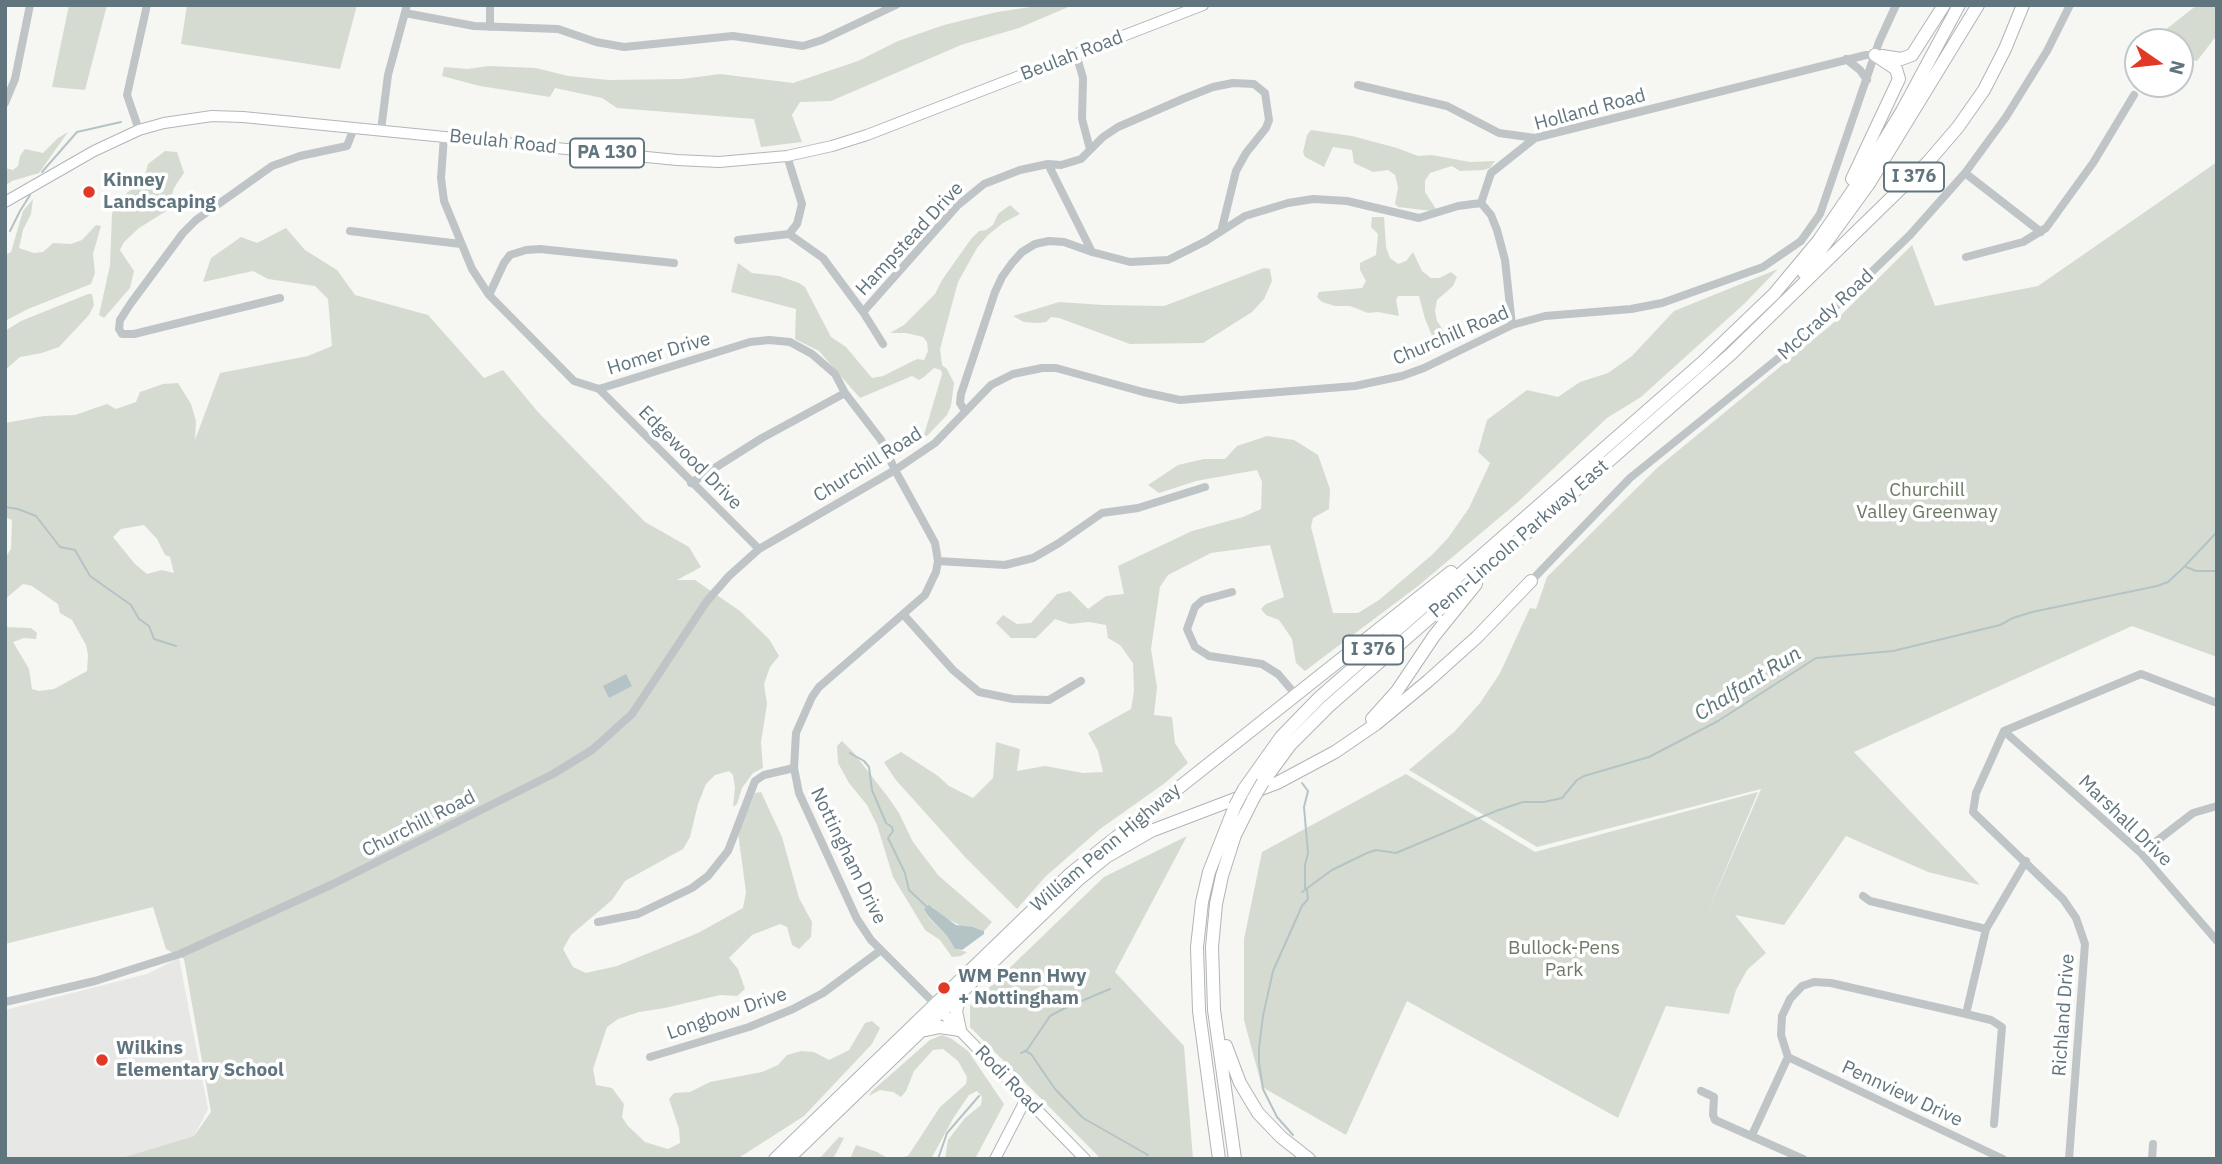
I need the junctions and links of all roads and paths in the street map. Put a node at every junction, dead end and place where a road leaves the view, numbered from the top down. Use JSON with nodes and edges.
{"nodes":[{"id":1,"x":30,"y":5,"type":"edge"},
{"id":2,"x":146,"y":5,"type":"edge"},
{"id":3,"x":490,"y":5,"type":"edge"},
{"id":4,"x":896,"y":5,"type":"edge"},
{"id":5,"x":1896,"y":5,"type":"edge"},
{"id":6,"x":1944,"y":5,"type":"edge"},
{"id":7,"x":1959,"y":5,"type":"edge"},
{"id":8,"x":1972,"y":5,"type":"edge"},
{"id":9,"x":1978,"y":5,"type":"edge"},
{"id":10,"x":2023,"y":5,"type":"edge"},
{"id":11,"x":2070,"y":5,"type":"edge"},
{"id":12,"x":1200,"y":6,"type":"edge"},
{"id":13,"x":406,"y":9,"type":"edge"},
{"id":14,"x":490,"y":27,"type":"junction"},
{"id":15,"x":1076,"y":54,"type":"junction"},
{"id":16,"x":1875,"y":55,"type":"junction"},
{"id":17,"x":1846,"y":60,"type":"junction"},
{"id":18,"x":1867,"y":80,"type":"junction"},
{"id":19,"x":1358,"y":85,"type":"dead end"},
{"id":20,"x":2132,"y":98,"type":"edge"},
{"id":21,"x":5,"y":103,"type":"edge"},
{"id":22,"x":1902,"y":111,"type":"junction"},
{"id":23,"x":354,"y":128,"type":"junction"},
{"id":24,"x":139,"y":130,"type":"junction"},
{"id":25,"x":381,"y":130,"type":"junction"},
{"id":26,"x":444,"y":136,"type":"junction"},
{"id":27,"x":1535,"y":138,"type":"junction"},
{"id":28,"x":1090,"y":149,"type":"junction"},
{"id":29,"x":787,"y":156,"type":"junction"},
{"id":30,"x":1048,"y":164,"type":"junction"},
{"id":31,"x":1965,"y":173,"type":"junction"},
{"id":32,"x":5,"y":202,"type":"edge"},
{"id":33,"x":1481,"y":203,"type":"junction"},
{"id":34,"x":1833,"y":219,"type":"junction"},
{"id":35,"x":1222,"y":229,"type":"junction"},
{"id":36,"x":351,"y":231,"type":"dead end"},
{"id":37,"x":2041,"y":232,"type":"junction"},
{"id":38,"x":789,"y":234,"type":"junction"},
{"id":39,"x":738,"y":240,"type":"dead end"},
{"id":40,"x":461,"y":244,"type":"junction"},
{"id":41,"x":1092,"y":252,"type":"junction"},
{"id":42,"x":1966,"y":257,"type":"dead end"},
{"id":43,"x":674,"y":263,"type":"dead end"},
{"id":44,"x":489,"y":295,"type":"junction"},
{"id":45,"x":280,"y":298,"type":"dead end"},
{"id":46,"x":863,"y":312,"type":"junction"},
{"id":47,"x":1766,"y":319,"type":"junction"},
{"id":48,"x":1512,"y":325,"type":"junction"},
{"id":49,"x":883,"y":344,"type":"dead end"},
{"id":50,"x":599,"y":388,"type":"junction"},
{"id":51,"x":845,"y":393,"type":"junction"},
{"id":52,"x":965,"y":411,"type":"junction"},
{"id":53,"x":895,"y":470,"type":"junction"},
{"id":54,"x":691,"y":483,"type":"junction"},
{"id":55,"x":1205,"y":487,"type":"dead end"},
{"id":56,"x":1517,"y":525,"type":"junction"},
{"id":57,"x":759,"y":550,"type":"junction"},
{"id":58,"x":938,"y":561,"type":"junction"},
{"id":59,"x":1482,"y":571,"type":"junction"},
{"id":60,"x":1531,"y":581,"type":"joint"},
{"id":61,"x":1232,"y":592,"type":"dead end"},
{"id":62,"x":903,"y":614,"type":"junction"},
{"id":63,"x":1081,"y":681,"type":"dead end"},
{"id":64,"x":1296,"y":695,"type":"junction"},
{"id":65,"x":2217,"y":703,"type":"edge"},
{"id":66,"x":2004,"y":731,"type":"junction"},
{"id":67,"x":1335,"y":752,"type":"junction"},
{"id":68,"x":794,"y":768,"type":"junction"},
{"id":69,"x":1248,"y":794,"type":"junction"},
{"id":70,"x":2217,"y":806,"type":"edge"},
{"id":71,"x":2141,"y":853,"type":"junction"},
{"id":72,"x":2026,"y":861,"type":"junction"},
{"id":73,"x":1863,"y":896,"type":"dead end"},
{"id":74,"x":598,"y":922,"type":"dead end"},
{"id":75,"x":1986,"y":929,"type":"junction"},
{"id":76,"x":2217,"y":941,"type":"edge"},
{"id":77,"x":881,"y":950,"type":"junction"},
{"id":78,"x":961,"y":994,"type":"junction"},
{"id":79,"x":5,"y":1002,"type":"edge"},
{"id":80,"x":938,"y":1008,"type":"junction"},
{"id":81,"x":1214,"y":1010,"type":"junction"},
{"id":82,"x":1966,"y":1014,"type":"junction"},
{"id":83,"x":960,"y":1030,"type":"junction"},
{"id":84,"x":921,"y":1033,"type":"junction"},
{"id":85,"x":650,"y":1057,"type":"dead end"},
{"id":86,"x":1788,"y":1057,"type":"junction"},
{"id":87,"x":1701,"y":1091,"type":"dead end"},
{"id":88,"x":1026,"y":1099,"type":"junction"},
{"id":89,"x":1994,"y":1124,"type":"dead end"},
{"id":90,"x":1752,"y":1135,"type":"junction"},
{"id":91,"x":2153,"y":1144,"type":"dead end"},
{"id":92,"x":1083,"y":1158,"type":"edge"},
{"id":93,"x":775,"y":1159,"type":"edge"},
{"id":94,"x":788,"y":1159,"type":"edge"},
{"id":95,"x":995,"y":1159,"type":"edge"},
{"id":96,"x":1219,"y":1159,"type":"edge"},
{"id":97,"x":1235,"y":1159,"type":"edge"},
{"id":98,"x":1309,"y":1159,"type":"edge"},
{"id":99,"x":1802,"y":1159,"type":"edge"},
{"id":100,"x":2003,"y":1159,"type":"edge"},
{"id":101,"x":2069,"y":1159,"type":"edge"},
{"id":102,"x":2152,"y":1159,"type":"edge"}],
"edges":[{"from":1,"to":21,"type":"street"},
{"from":2,"to":24,"type":"street"},
{"from":3,"to":14,"type":"street"},
{"from":4,"to":14,"type":"street"},
{"from":5,"to":16,"type":"street","name":"Churchill Road"},
{"from":6,"to":16,"type":"highway"},
{"from":7,"to":22,"type":"highway","name":"Penn-Lincoln Parkway East","number":"I 376"},
{"from":8,"to":22,"type":"highway"},
{"from":9,"to":47,"type":"highway"},
{"from":10,"to":47,"type":"highway","name":"Penn-Lincoln Parkway East","number":"I 376"},
{"from":11,"to":31,"type":"street","name":"McCrady Road"},
{"from":12,"to":15,"type":"main road","name":"Beulah Road","number":"PA 130"},
{"from":13,"to":14,"type":"street"},
{"from":13,"to":25,"type":"street"},
{"from":15,"to":28,"type":"street"},
{"from":15,"to":29,"type":"main road","name":"Beulah Road","number":"PA 130"},
{"from":16,"to":17,"type":"street","name":"Holland Road"},
{"from":16,"to":18,"type":"street","name":"Churchill Road"},
{"from":16,"to":34,"type":"highway"},
{"from":17,"to":18,"type":"street"},
{"from":17,"to":27,"type":"street","name":"Holland Road"},
{"from":18,"to":48,"type":"street","name":"Churchill Road"},
{"from":19,"to":27,"type":"street"},
{"from":20,"to":37,"type":"street"},
{"from":22,"to":34,"type":"highway","name":"Penn-Lincoln Parkway East","number":"I 376"},
{"from":23,"to":24,"type":"main road","name":"Beulah Road","number":"PA 130"},
{"from":23,"to":25,"type":"main road","name":"Beulah Road","number":"PA 130"},
{"from":23,"to":45,"type":"street"},
{"from":24,"to":32,"type":"main road","name":"Beulah Road","number":"PA 130"},
{"from":25,"to":26,"type":"main road","name":"Beulah Road","number":"PA 130"},
{"from":26,"to":29,"type":"main road","name":"Beulah Road","number":"PA 130"},
{"from":26,"to":40,"type":"street","name":"Homer Drive"},
{"from":27,"to":33,"type":"street","name":"Holland Road"},
{"from":28,"to":30,"type":"street","name":"Hampstead Drive"},
{"from":28,"to":35,"type":"street","name":"Hampstead Drive"},
{"from":29,"to":38,"type":"street"},
{"from":30,"to":41,"type":"street"},
{"from":30,"to":46,"type":"street","name":"Hampstead Drive"},
{"from":31,"to":37,"type":"street"},
{"from":31,"to":60,"type":"street","name":"McCrady Road"},
{"from":33,"to":35,"type":"street"},
{"from":33,"to":48,"type":"street"},
{"from":34,"to":56,"type":"highway","name":"Penn-Lincoln Parkway East","number":"I 376"},
{"from":35,"to":41,"type":"street"},
{"from":36,"to":40,"type":"street"},
{"from":37,"to":42,"type":"street"},
{"from":38,"to":39,"type":"street"},
{"from":38,"to":46,"type":"street","name":"Hampstead Drive"},
{"from":40,"to":44,"type":"street","name":"Homer Drive"},
{"from":41,"to":52,"type":"street"},
{"from":43,"to":44,"type":"street"},
{"from":44,"to":50,"type":"street","name":"Homer Drive"},
{"from":46,"to":49,"type":"street","name":"Hampstead Drive"},
{"from":47,"to":59,"type":"highway","name":"Penn-Lincoln Parkway East","number":"I 376"},
{"from":48,"to":52,"type":"street","name":"Churchill Road"},
{"from":50,"to":51,"type":"street","name":"Homer Drive"},
{"from":50,"to":54,"type":"street","name":"Edgewood Drive"},
{"from":51,"to":53,"type":"street","name":"Homer Drive"},
{"from":51,"to":54,"type":"street"},
{"from":52,"to":53,"type":"street","name":"Churchill Road"},
{"from":53,"to":57,"type":"street","name":"Churchill Road"},
{"from":53,"to":58,"type":"street"},
{"from":54,"to":57,"type":"street","name":"Edgewood Drive"},
{"from":55,"to":58,"type":"street"},
{"from":56,"to":64,"type":"highway","name":"William Penn Highway"},
{"from":56,"to":69,"type":"highway","name":"Penn-Lincoln Parkway East","number":"I 376"},
{"from":57,"to":79,"type":"street","name":"Churchill Road"},
{"from":58,"to":62,"type":"street","name":"Nottingham Drive"},
{"from":59,"to":67,"type":"highway"},
{"from":59,"to":69,"type":"highway","name":"Penn-Lincoln Parkway East","number":"I 376","bridge":true},
{"from":60,"to":67,"type":"highway"},
{"from":61,"to":64,"type":"street"},
{"from":62,"to":63,"type":"street"},
{"from":62,"to":68,"type":"street","name":"Nottingham Drive"},
{"from":64,"to":80,"type":"highway","name":"William Penn Highway"},
{"from":65,"to":66,"type":"street"},
{"from":66,"to":71,"type":"street","name":"Marshall Drive"},
{"from":66,"to":72,"type":"street","name":"Richland Drive"},
{"from":67,"to":78,"type":"highway","name":"William Penn Highway"},
{"from":68,"to":74,"type":"street"},
{"from":68,"to":77,"type":"street","name":"Nottingham Drive"},
{"from":69,"to":81,"type":"highway","name":"Penn-Lincoln Parkway East","number":"I 376"},
{"from":69,"to":96,"type":"highway","name":"Penn-Lincoln Parkway East","number":"I 376","bridge":true},
{"from":70,"to":71,"type":"street"},
{"from":71,"to":76,"type":"street","name":"Marshall Drive"},
{"from":72,"to":75,"type":"street"},
{"from":72,"to":101,"type":"street","name":"Richland Drive"},
{"from":73,"to":75,"type":"street"},
{"from":75,"to":82,"type":"street"},
{"from":77,"to":80,"type":"street","name":"Nottingham Drive"},
{"from":77,"to":85,"type":"street","name":"Longbow Drive"},
{"from":78,"to":80,"type":"highway","name":"William Penn Highway"},
{"from":78,"to":83,"type":"highway"},
{"from":80,"to":83,"type":"main road","name":"Rodi Road"},
{"from":80,"to":84,"type":"highway","name":"William Penn Highway"},
{"from":80,"to":93,"type":"highway","name":"William Penn Highway"},
{"from":81,"to":97,"type":"highway","name":"Penn-Lincoln Parkway East","number":"I 376"},
{"from":81,"to":98,"type":"highway"},
{"from":82,"to":86,"type":"street"},
{"from":82,"to":89,"type":"street"},
{"from":83,"to":84,"type":"highway"},
{"from":83,"to":88,"type":"main road","name":"Rodi Road"},
{"from":84,"to":94,"type":"highway","name":"William Penn Highway"},
{"from":86,"to":90,"type":"street"},
{"from":86,"to":100,"type":"street","name":"Pennview Drive"},
{"from":87,"to":90,"type":"street"},
{"from":88,"to":92,"type":"main road","name":"Rodi Road"},
{"from":88,"to":95,"type":"main road"},
{"from":90,"to":99,"type":"street"},
{"from":91,"to":102,"type":"street"}]}
